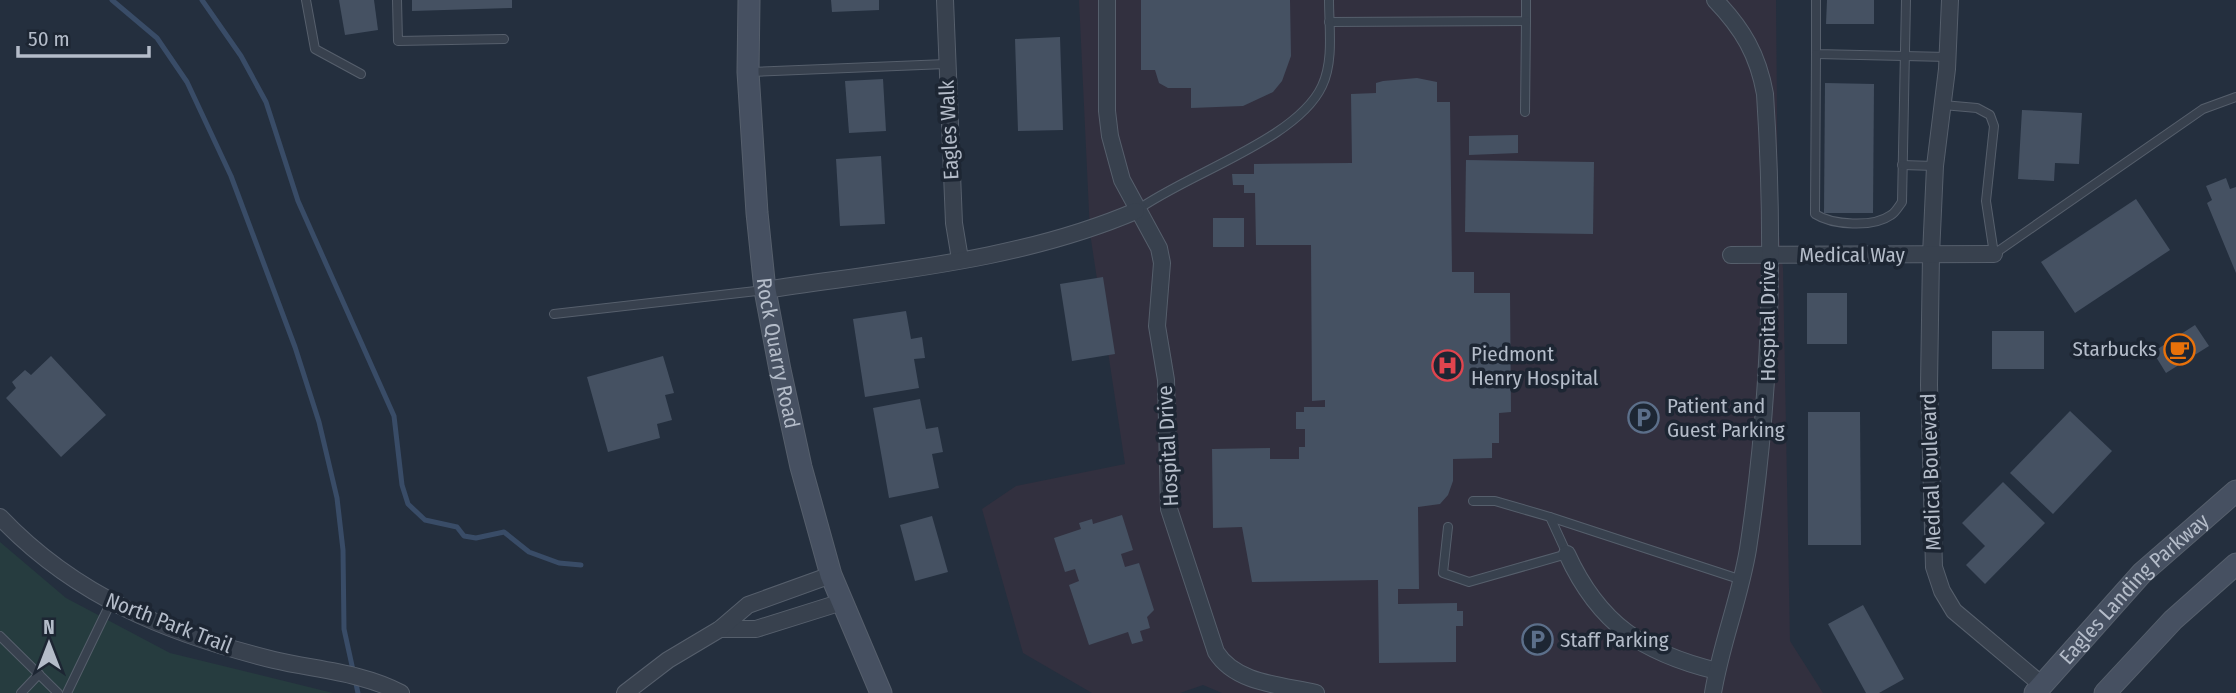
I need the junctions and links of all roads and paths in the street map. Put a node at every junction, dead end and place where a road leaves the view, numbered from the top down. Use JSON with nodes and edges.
{"nodes":[{"id":1,"x":306,"y":0,"type":"edge"},
{"id":2,"x":397,"y":0,"type":"edge"},
{"id":3,"x":749,"y":0,"type":"edge"},
{"id":4,"x":945,"y":0,"type":"edge"},
{"id":5,"x":1107,"y":0,"type":"edge"},
{"id":6,"x":1329,"y":0,"type":"edge"},
{"id":7,"x":1526,"y":0,"type":"edge"},
{"id":8,"x":1715,"y":0,"type":"edge"},
{"id":9,"x":1816,"y":0,"type":"edge"},
{"id":10,"x":1906,"y":0,"type":"edge"},
{"id":11,"x":1950,"y":0,"type":"edge"},
{"id":12,"x":1525,"y":21,"type":"junction"},
{"id":13,"x":1329,"y":22,"type":"junction"},
{"id":14,"x":504,"y":39,"type":"dead end"},
{"id":15,"x":1816,"y":54,"type":"junction"},
{"id":16,"x":1906,"y":56,"type":"junction"},
{"id":17,"x":1948,"y":57,"type":"junction"},
{"id":18,"x":946,"y":64,"type":"junction"},
{"id":19,"x":748,"y":72,"type":"junction"},
{"id":20,"x":361,"y":74,"type":"dead end"},
{"id":21,"x":2236,"y":97,"type":"edge"},
{"id":22,"x":1943,"y":105,"type":"junction"},
{"id":23,"x":1525,"y":112,"type":"dead end"},
{"id":24,"x":1902,"y":165,"type":"junction"},
{"id":25,"x":1935,"y":166,"type":"junction"},
{"id":26,"x":1136,"y":211,"type":"junction"},
{"id":27,"x":1994,"y":254,"type":"junction"},
{"id":28,"x":1731,"y":255,"type":"dead end"},
{"id":29,"x":1931,"y":255,"type":"junction"},
{"id":30,"x":1768,"y":256,"type":"junction"},
{"id":31,"x":960,"y":259,"type":"junction"},
{"id":32,"x":765,"y":290,"type":"junction"},
{"id":33,"x":554,"y":314,"type":"dead end"},
{"id":34,"x":2236,"y":491,"type":"edge"},
{"id":35,"x":1473,"y":501,"type":"dead end"},
{"id":36,"x":0,"y":517,"type":"edge"},
{"id":37,"x":1550,"y":517,"type":"junction"},
{"id":38,"x":1448,"y":527,"type":"dead end"},
{"id":39,"x":1567,"y":554,"type":"junction"},
{"id":40,"x":2236,"y":564,"type":"edge"},
{"id":41,"x":831,"y":575,"type":"junction"},
{"id":42,"x":1742,"y":580,"type":"junction"},
{"id":43,"x":111,"y":602,"type":"junction"},
{"id":44,"x":842,"y":602,"type":"junction"},
{"id":45,"x":720,"y":629,"type":"junction"},
{"id":46,"x":1,"y":638,"type":"edge"},
{"id":47,"x":1717,"y":671,"type":"junction"},
{"id":48,"x":39,"y":674,"type":"junction"},
{"id":49,"x":2039,"y":689,"type":"edge"},
{"id":50,"x":21,"y":693,"type":"edge"},
{"id":51,"x":58,"y":693,"type":"edge"},
{"id":52,"x":67,"y":693,"type":"edge"},
{"id":53,"x":401,"y":693,"type":"edge"},
{"id":54,"x":625,"y":693,"type":"edge"},
{"id":55,"x":880,"y":693,"type":"edge"},
{"id":56,"x":1317,"y":693,"type":"edge"},
{"id":57,"x":1713,"y":693,"type":"edge"},
{"id":58,"x":2105,"y":693,"type":"edge"}],
"edges":[{"from":1,"to":20,"type":"lane"},
{"from":2,"to":14,"type":"lane"},
{"from":3,"to":19,"type":"street","name":"Rock Quarry Road"},
{"from":4,"to":18,"type":"street","name":"Eagles Walk"},
{"from":5,"to":26,"type":"street","name":"Hospital Drive"},
{"from":6,"to":13,"type":"lane"},
{"from":7,"to":12,"type":"lane"},
{"from":8,"to":30,"type":"street","name":"Hospital Drive"},
{"from":9,"to":15,"type":"lane"},
{"from":10,"to":16,"type":"lane"},
{"from":11,"to":17,"type":"street","name":"Medical Boulevard"},
{"from":12,"to":13,"type":"lane"},
{"from":12,"to":23,"type":"lane"},
{"from":13,"to":26,"type":"lane"},
{"from":15,"to":16,"type":"lane"},
{"from":15,"to":24,"type":"lane"},
{"from":16,"to":17,"type":"lane"},
{"from":16,"to":24,"type":"lane"},
{"from":17,"to":22,"type":"street","name":"Medical Boulevard"},
{"from":18,"to":19,"type":"lane"},
{"from":18,"to":31,"type":"street","name":"Eagles Walk"},
{"from":19,"to":32,"type":"street","name":"Rock Quarry Road"},
{"from":21,"to":27,"type":"lane"},
{"from":22,"to":25,"type":"street","name":"Medical Boulevard"},
{"from":22,"to":27,"type":"lane"},
{"from":24,"to":25,"type":"lane"},
{"from":25,"to":29,"type":"street","name":"Medical Boulevard"},
{"from":26,"to":31,"type":"street"},
{"from":26,"to":56,"type":"street","name":"Hospital Drive"},
{"from":27,"to":29,"type":"street"},
{"from":28,"to":30,"type":"street","name":"Medical Way"},
{"from":29,"to":30,"type":"street","name":"Medical Way"},
{"from":29,"to":49,"type":"street","name":"Medical Boulevard"},
{"from":30,"to":42,"type":"street","name":"Hospital Drive"},
{"from":31,"to":32,"type":"street"},
{"from":32,"to":33,"type":"lane"},
{"from":32,"to":41,"type":"street","name":"Rock Quarry Road"},
{"from":34,"to":49,"type":"street","name":"Eagles Landing Parkway"},
{"from":35,"to":37,"type":"lane"},
{"from":36,"to":43,"type":"street","name":"North Park Trail"},
{"from":37,"to":39,"type":"lane"},
{"from":37,"to":42,"type":"lane"},
{"from":38,"to":39,"type":"lane"},
{"from":39,"to":47,"type":"street"},
{"from":40,"to":58,"type":"street"},
{"from":41,"to":44,"type":"street","name":"Rock Quarry Road"},
{"from":41,"to":45,"type":"street"},
{"from":42,"to":47,"type":"street","name":"Hospital Drive"},
{"from":43,"to":52,"type":"lane"},
{"from":43,"to":53,"type":"street","name":"North Park Trail"},
{"from":44,"to":45,"type":"street"},
{"from":44,"to":55,"type":"street","name":"Rock Quarry Road"},
{"from":45,"to":54,"type":"street"},
{"from":46,"to":48,"type":"lane"},
{"from":47,"to":57,"type":"street","name":"Hospital Drive"},
{"from":48,"to":50,"type":"lane"},
{"from":48,"to":51,"type":"lane"}]}
